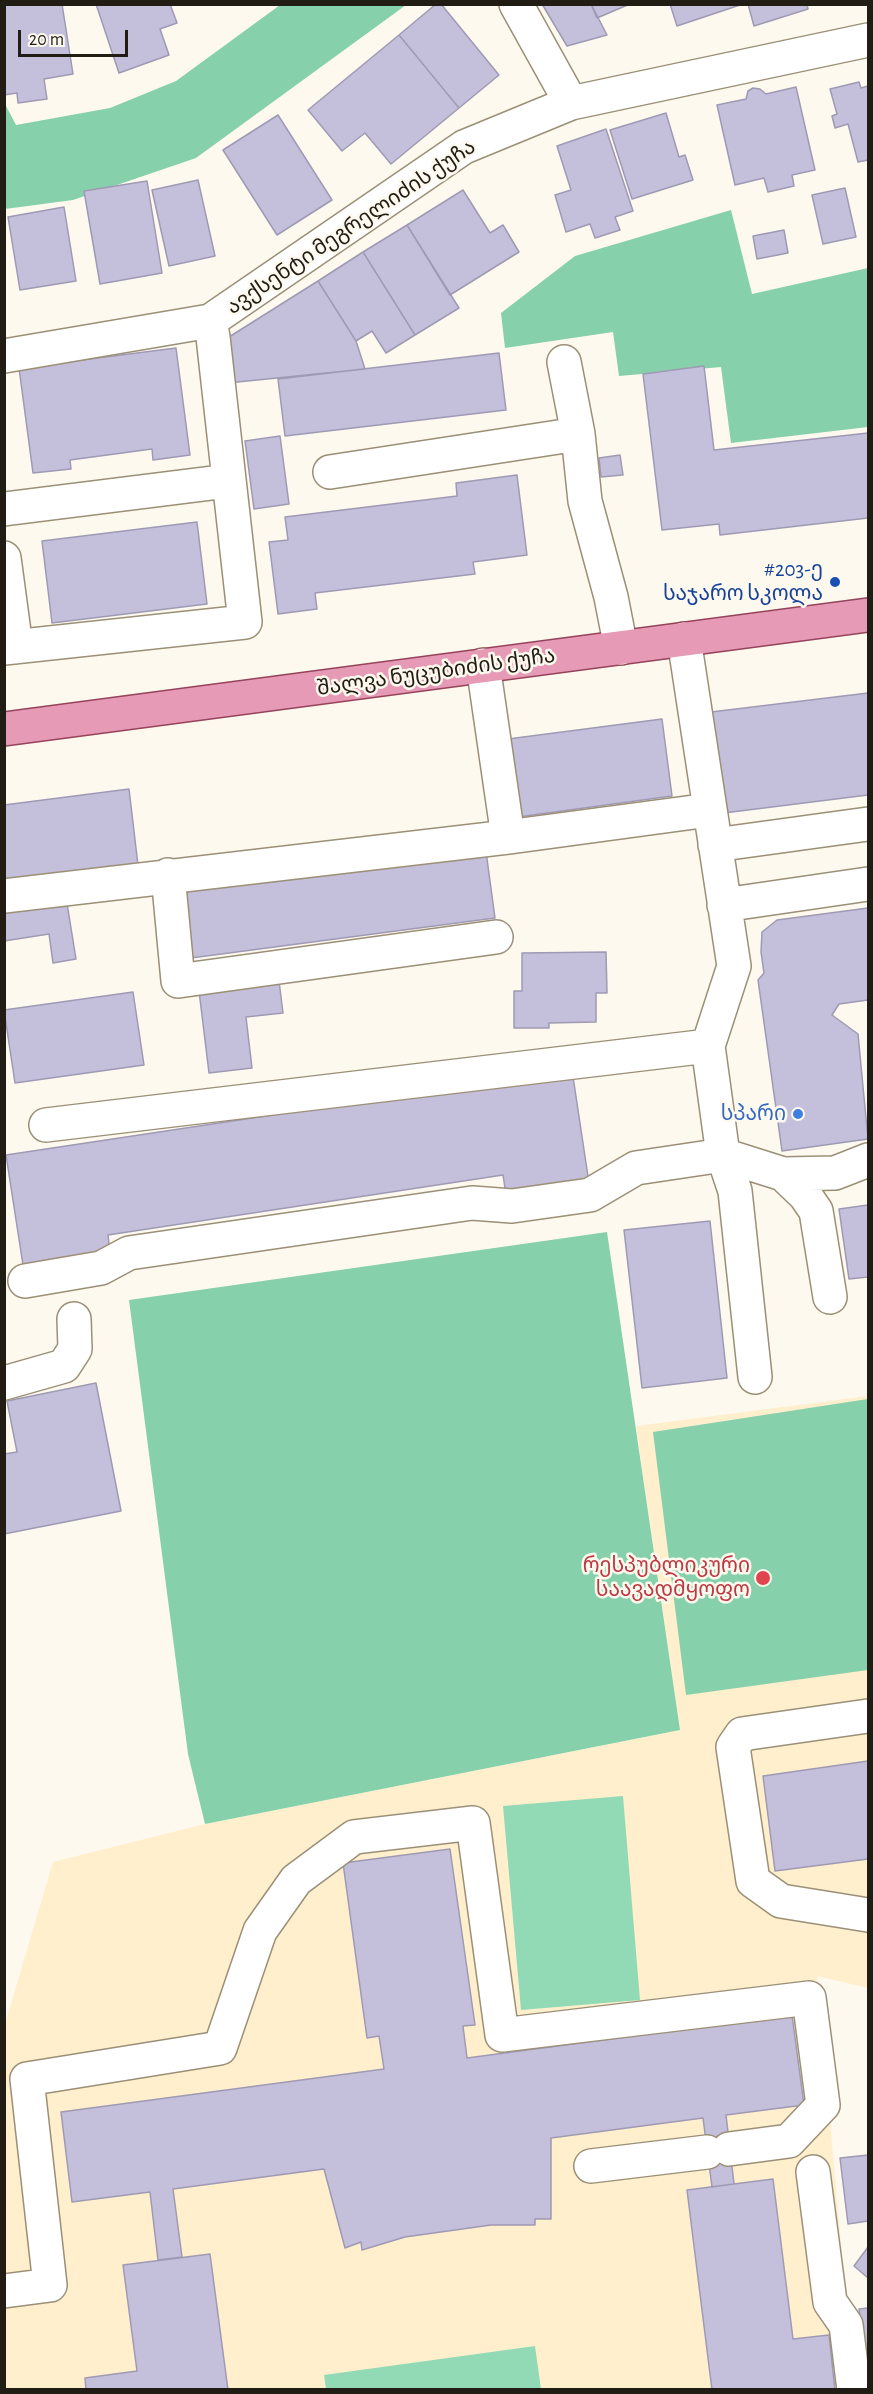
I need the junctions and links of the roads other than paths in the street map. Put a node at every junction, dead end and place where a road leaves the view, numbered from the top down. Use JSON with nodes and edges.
{"nodes":[{"id":1,"x":516,"y":4,"type":"edge"},
{"id":2,"x":868,"y":40,"type":"edge"},
{"id":3,"x":571,"y":104,"type":"junction"},
{"id":4,"x":210,"y":321,"type":"junction"},
{"id":5,"x":4,"y":356,"type":"edge"},
{"id":6,"x":564,"y":362,"type":"dead end"},
{"id":7,"x":578,"y":434,"type":"junction"},
{"id":8,"x":330,"y":472,"type":"dead end"},
{"id":9,"x":228,"y":481,"type":"junction"},
{"id":10,"x":4,"y":509,"type":"edge"},
{"id":11,"x":4,"y":558,"type":"edge"},
{"id":12,"x":868,"y":615,"type":"edge"},
{"id":13,"x":684,"y":639,"type":"junction"},
{"id":14,"x":10,"y":648,"type":"edge"},
{"id":15,"x":621,"y":648,"type":"junction"},
{"id":16,"x":483,"y":665,"type":"junction"},
{"id":17,"x":4,"y":729,"type":"edge"},
{"id":18,"x":709,"y":810,"type":"junction"},
{"id":19,"x":868,"y":824,"type":"edge"},
{"id":20,"x":508,"y":837,"type":"junction"},
{"id":21,"x":714,"y":845,"type":"junction"},
{"id":22,"x":168,"y":876,"type":"junction"},
{"id":23,"x":868,"y":885,"type":"edge"},
{"id":24,"x":4,"y":896,"type":"edge"},
{"id":25,"x":724,"y":905,"type":"junction"},
{"id":26,"x":496,"y":937,"type":"dead end"},
{"id":27,"x":708,"y":1046,"type":"junction"},
{"id":28,"x":46,"y":1125,"type":"dead end"},
{"id":29,"x":723,"y":1155,"type":"junction"},
{"id":30,"x":868,"y":1160,"type":"edge"},
{"id":31,"x":783,"y":1174,"type":"junction"},
{"id":32,"x":25,"y":1281,"type":"dead end"},
{"id":33,"x":830,"y":1298,"type":"dead end"},
{"id":34,"x":74,"y":1319,"type":"dead end"},
{"id":35,"x":755,"y":1377,"type":"dead end"},
{"id":36,"x":4,"y":1383,"type":"edge"},
{"id":37,"x":868,"y":1716,"type":"edge"},
{"id":38,"x":868,"y":1915,"type":"edge"},
{"id":39,"x":591,"y":2166,"type":"dead end"},
{"id":40,"x":813,"y":2172,"type":"dead end"},
{"id":41,"x":4,"y":2291,"type":"edge"},
{"id":42,"x":868,"y":2388,"type":"edge"},
{"id":43,"x":856,"y":2390,"type":"edge"}],
"edges":[{"from":1,"to":3,"type":"street"},
{"from":2,"to":3,"type":"street","name":"ავქსენტი მეგრელიძის ქუჩა"},
{"from":3,"to":4,"type":"street","name":"ავქსენტი მეგრელიძის ქუჩა"},
{"from":4,"to":5,"type":"street","name":"ავქსენტი მეგრელიძის ქუჩა"},
{"from":4,"to":9,"type":"street"},
{"from":6,"to":7,"type":"street"},
{"from":7,"to":8,"type":"street"},
{"from":7,"to":15,"type":"street"},
{"from":9,"to":10,"type":"street"},
{"from":9,"to":14,"type":"street"},
{"from":11,"to":14,"type":"street"},
{"from":12,"to":13,"type":"main road","name":"შალვა ნუცუბიძის ქუჩა"},
{"from":13,"to":15,"type":"main road","name":"შალვა ნუცუბიძის ქუჩა"},
{"from":13,"to":18,"type":"street"},
{"from":15,"to":16,"type":"main road","name":"შალვა ნუცუბიძის ქუჩა"},
{"from":16,"to":17,"type":"main road","name":"შალვა ნუცუბიძის ქუჩა"},
{"from":16,"to":20,"type":"street"},
{"from":18,"to":20,"type":"street"},
{"from":18,"to":21,"type":"street"},
{"from":19,"to":21,"type":"street"},
{"from":20,"to":22,"type":"street"},
{"from":21,"to":25,"type":"street"},
{"from":22,"to":24,"type":"street"},
{"from":22,"to":26,"type":"street"},
{"from":23,"to":25,"type":"street"},
{"from":25,"to":27,"type":"street"},
{"from":27,"to":28,"type":"street"},
{"from":27,"to":29,"type":"street"},
{"from":29,"to":31,"type":"street"},
{"from":29,"to":32,"type":"street"},
{"from":29,"to":35,"type":"street"},
{"from":30,"to":31,"type":"street"},
{"from":31,"to":33,"type":"street"},
{"from":34,"to":36,"type":"street"},
{"from":37,"to":38,"type":"street"},
{"from":39,"to":41,"type":"street"},
{"from":40,"to":43,"type":"street"},
{"from":42,"to":43,"type":"street"}]}
